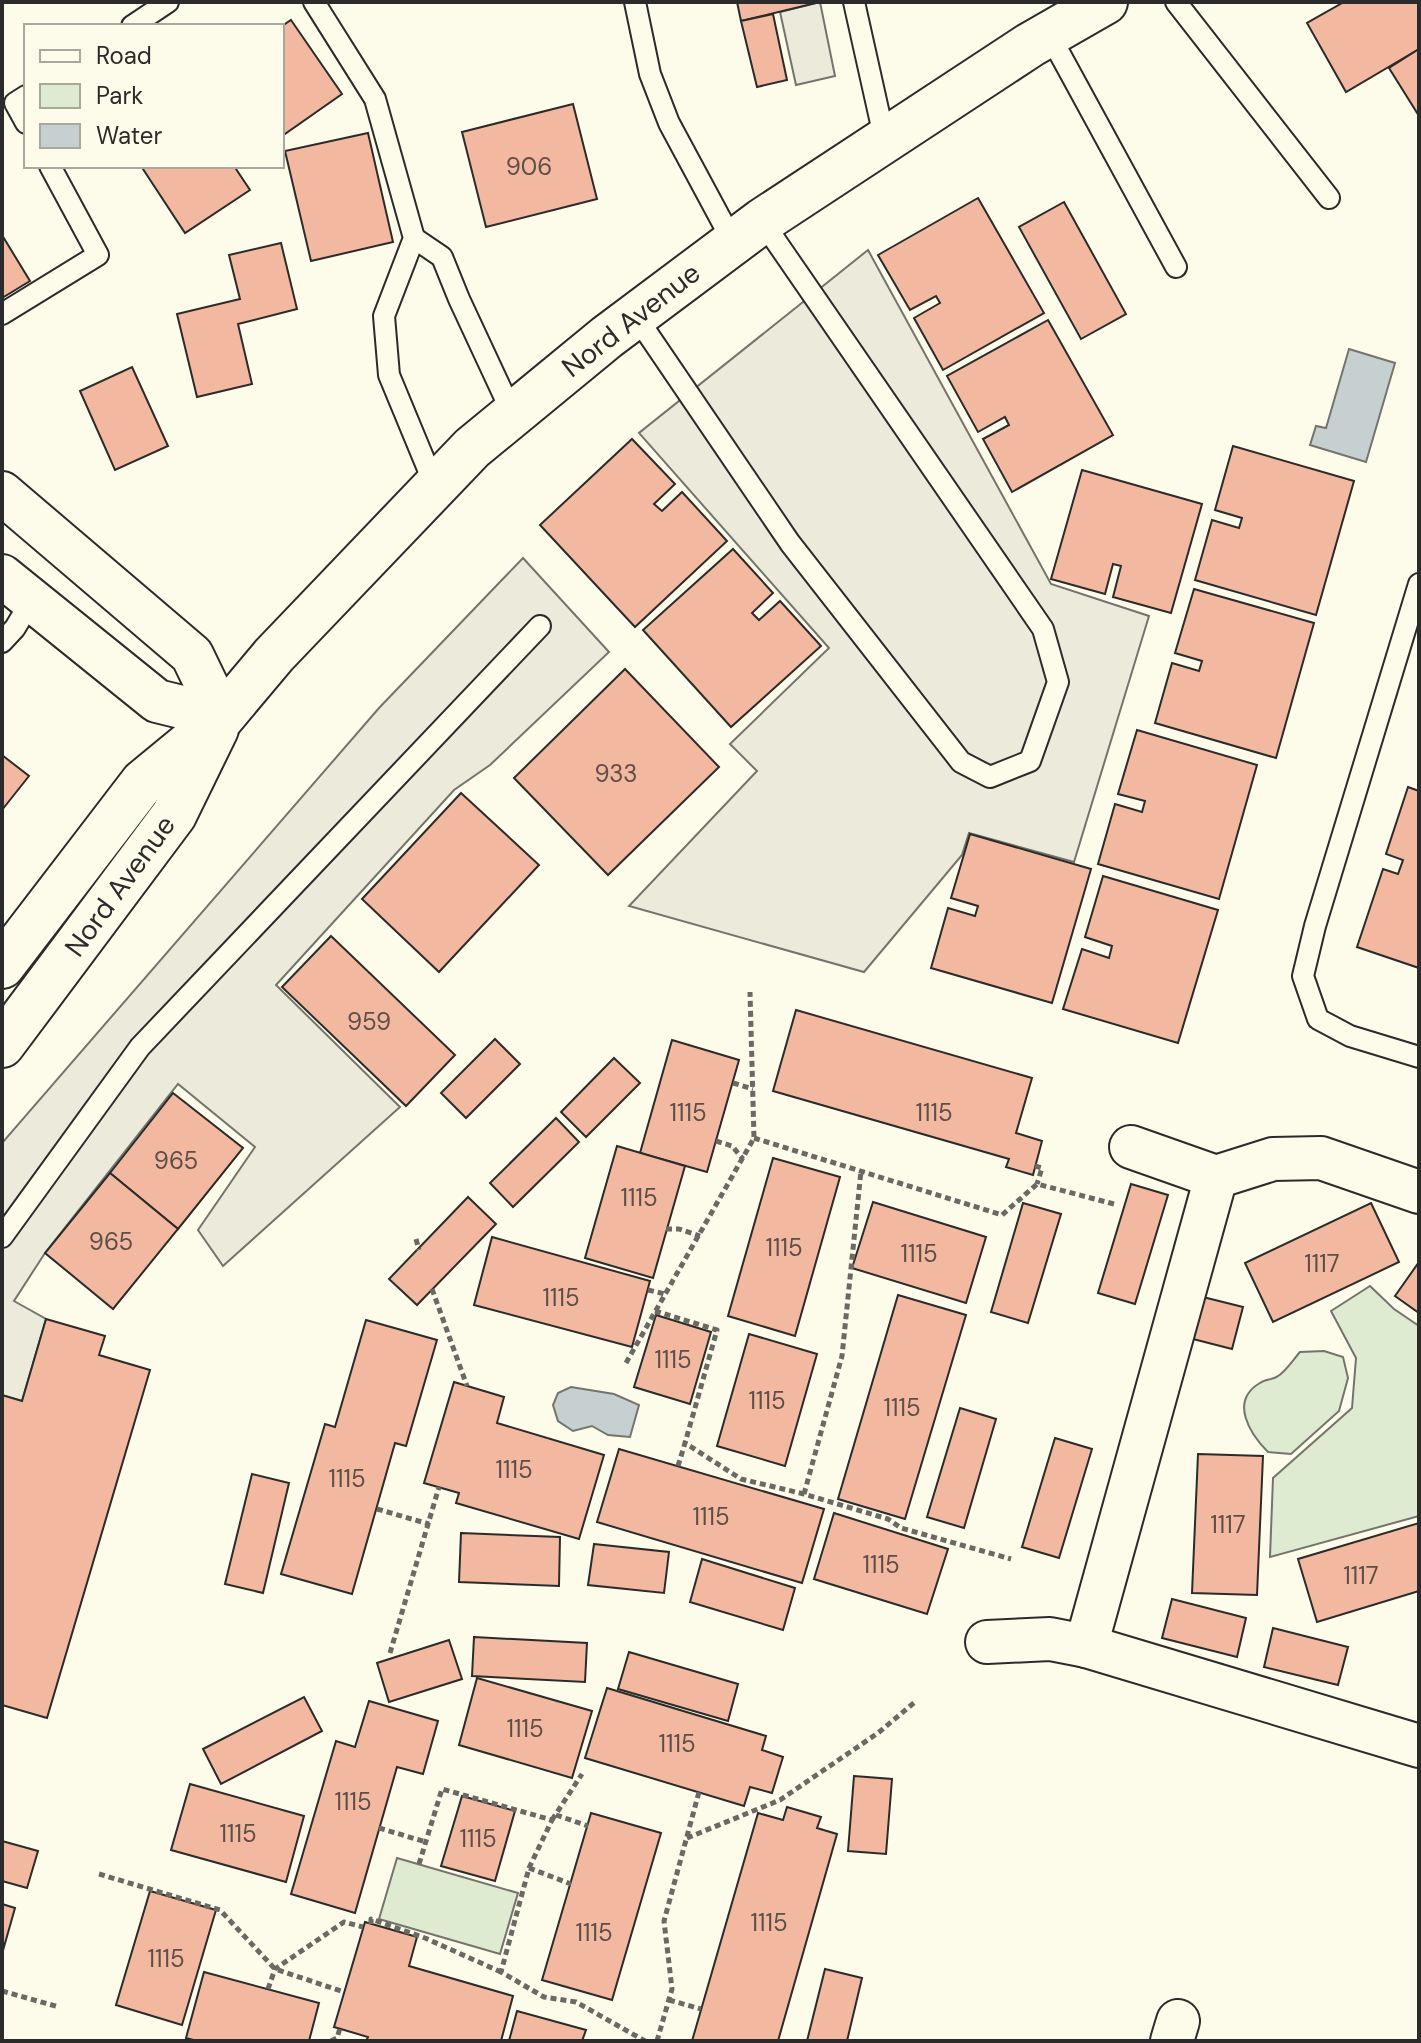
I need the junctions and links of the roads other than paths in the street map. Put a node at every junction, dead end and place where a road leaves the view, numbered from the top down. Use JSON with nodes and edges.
{"nodes":[{"id":1,"x":168,"y":2,"type":"edge"},
{"id":2,"x":314,"y":2,"type":"edge"},
{"id":3,"x":635,"y":2,"type":"edge"},
{"id":4,"x":854,"y":2,"type":"edge"},
{"id":5,"x":1105,"y":2,"type":"edge"},
{"id":6,"x":1176,"y":2,"type":"edge"},
{"id":7,"x":135,"y":24,"type":"edge"},
{"id":8,"x":1049,"y":34,"type":"junction"},
{"id":9,"x":24,"y":97,"type":"edge"},
{"id":10,"x":24,"y":119,"type":"edge"},
{"id":11,"x":885,"y":141,"type":"junction"},
{"id":12,"x":51,"y":168,"type":"edge"},
{"id":13,"x":1329,"y":198,"type":"dead end"},
{"id":14,"x":748,"y":232,"type":"junction"},
{"id":15,"x":414,"y":238,"type":"junction"},
{"id":16,"x":1176,"y":267,"type":"dead end"},
{"id":17,"x":2,"y":314,"type":"edge"},
{"id":18,"x":635,"y":315,"type":"junction"},
{"id":19,"x":513,"y":415,"type":"junction"},
{"id":20,"x":435,"y":486,"type":"junction"},
{"id":21,"x":2,"y":493,"type":"edge"},
{"id":22,"x":1419,"y":584,"type":"edge"},
{"id":23,"x":17,"y":589,"type":"edge"},
{"id":24,"x":540,"y":626,"type":"dead end"},
{"id":25,"x":2,"y":642,"type":"edge"},
{"id":26,"x":222,"y":717,"type":"junction"},
{"id":27,"x":3,"y":964,"type":"edge"},
{"id":28,"x":2,"y":1045,"type":"edge"},
{"id":29,"x":1419,"y":1057,"type":"edge"},
{"id":30,"x":1131,"y":1147,"type":"dead end"},
{"id":31,"x":1216,"y":1177,"type":"junction"},
{"id":32,"x":1419,"y":1192,"type":"edge"},
{"id":33,"x":2,"y":1237,"type":"edge"},
{"id":34,"x":987,"y":1642,"type":"dead end"},
{"id":35,"x":1086,"y":1646,"type":"junction"},
{"id":36,"x":1419,"y":1746,"type":"edge"}],
"edges":[{"from":1,"to":7,"type":"lane"},
{"from":2,"to":15,"type":"lane"},
{"from":3,"to":14,"type":"lane"},
{"from":4,"to":11,"type":"lane"},
{"from":5,"to":8,"type":"main road","name":"Nord Avenue"},
{"from":6,"to":13,"type":"lane"},
{"from":8,"to":11,"type":"main road","name":"Nord Avenue"},
{"from":8,"to":16,"type":"lane"},
{"from":9,"to":10,"type":"lane"},
{"from":11,"to":14,"type":"main road","name":"Nord Avenue"},
{"from":12,"to":17,"type":"lane"},
{"from":14,"to":18,"type":"main road","name":"Nord Avenue"},
{"from":14,"to":18,"type":"lane"},
{"from":15,"to":19,"type":"lane"},
{"from":15,"to":20,"type":"lane"},
{"from":18,"to":19,"type":"main road","name":"Nord Avenue"},
{"from":19,"to":20,"type":"main road","name":"Nord Avenue"},
{"from":20,"to":26,"type":"main road","name":"Nord Avenue"},
{"from":21,"to":26,"type":"street"},
{"from":22,"to":29,"type":"lane"},
{"from":23,"to":25,"type":"lane"},
{"from":23,"to":26,"type":"street"},
{"from":24,"to":33,"type":"lane"},
{"from":26,"to":27,"type":"main road","name":"Nord Avenue"},
{"from":26,"to":28,"type":"main road","name":"Nord Avenue"},
{"from":30,"to":31,"type":"street"},
{"from":31,"to":32,"type":"street"},
{"from":31,"to":35,"type":"street"},
{"from":34,"to":35,"type":"street"},
{"from":35,"to":36,"type":"street"}]}
